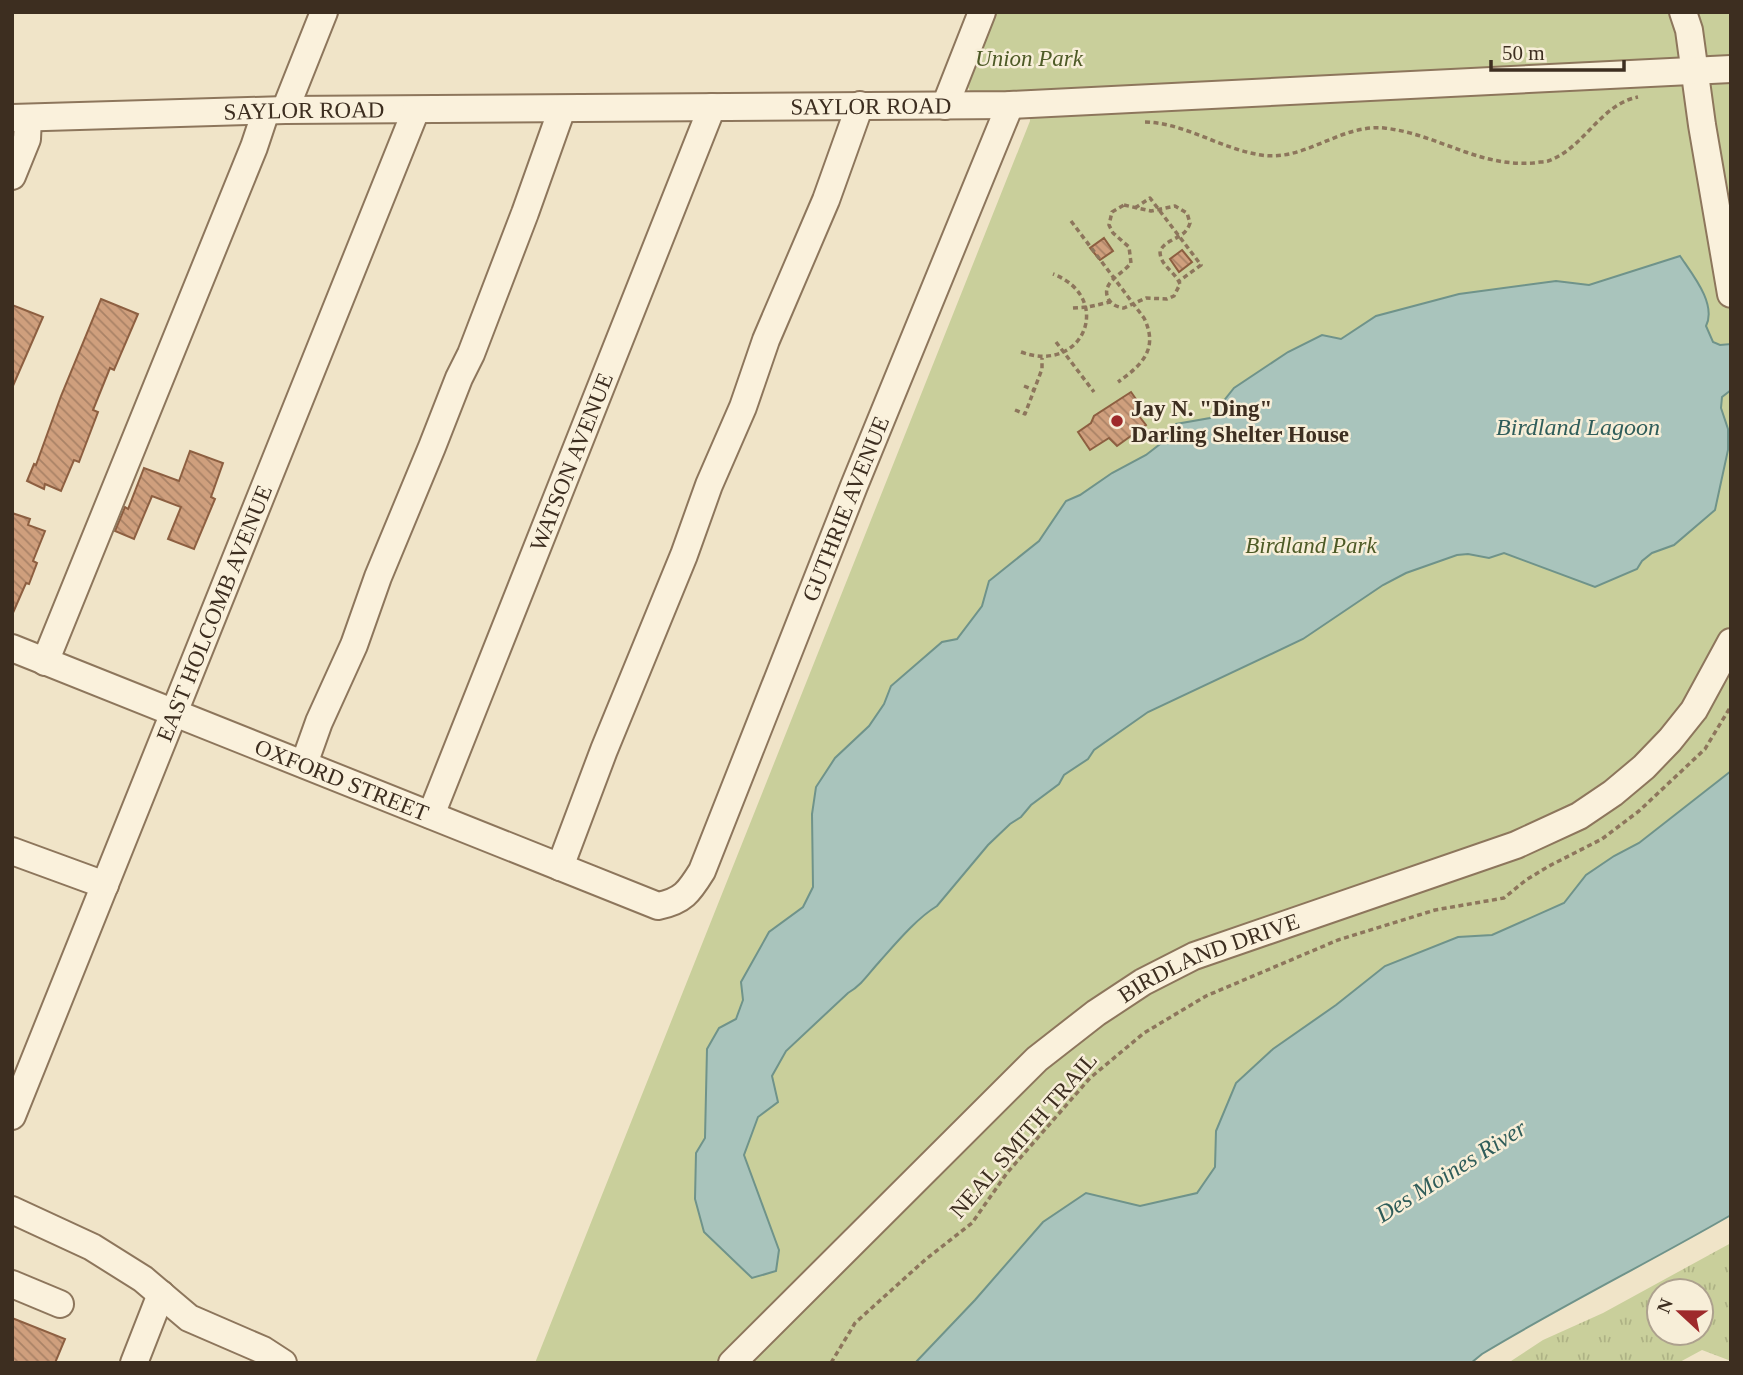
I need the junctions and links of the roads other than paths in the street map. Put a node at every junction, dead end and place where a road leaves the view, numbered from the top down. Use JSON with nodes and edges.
{"nodes":[{"id":1,"x":324,"y":12,"type":"edge"},
{"id":2,"x":982,"y":12,"type":"edge"},
{"id":3,"x":1683,"y":12,"type":"edge"},
{"id":4,"x":1731,"y":69,"type":"edge"},
{"id":5,"x":1695,"y":72,"type":"junction"},
{"id":6,"x":860,"y":105,"type":"junction"},
{"id":7,"x":1010,"y":105,"type":"junction"},
{"id":8,"x":945,"y":106,"type":"junction"},
{"id":9,"x":712,"y":107,"type":"junction"},
{"id":10,"x":562,"y":109,"type":"junction"},
{"id":11,"x":416,"y":110,"type":"junction"},
{"id":12,"x":275,"y":111,"type":"junction"},
{"id":13,"x":20,"y":118,"type":"edge"},
{"id":14,"x":12,"y":176,"type":"edge"},
{"id":15,"x":1731,"y":294,"type":"edge"},
{"id":16,"x":1731,"y":642,"type":"edge"},
{"id":17,"x":12,"y":648,"type":"edge"},
{"id":18,"x":46,"y":662,"type":"junction"},
{"id":19,"x":174,"y":712,"type":"junction"},
{"id":20,"x":304,"y":764,"type":"junction"},
{"id":21,"x":431,"y":815,"type":"junction"},
{"id":22,"x":12,"y":851,"type":"edge"},
{"id":23,"x":560,"y":867,"type":"junction"},
{"id":24,"x":105,"y":885,"type":"junction"},
{"id":25,"x":673,"y":903,"type":"joint"},
{"id":26,"x":22,"y":1061,"type":"edge"},
{"id":27,"x":12,"y":1116,"type":"edge"},
{"id":28,"x":12,"y":1210,"type":"edge"},
{"id":29,"x":12,"y":1284,"type":"edge"},
{"id":30,"x":161,"y":1294,"type":"junction"},
{"id":31,"x":60,"y":1304,"type":"dead end"},
{"id":32,"x":134,"y":1363,"type":"edge"},
{"id":33,"x":283,"y":1363,"type":"edge"},
{"id":34,"x":732,"y":1363,"type":"edge"}],
"edges":[{"from":1,"to":12,"type":"street"},
{"from":2,"to":8,"type":"street"},
{"from":3,"to":5,"type":"street"},
{"from":4,"to":5,"type":"street","name":"SAYLOR ROAD"},
{"from":5,"to":7,"type":"street","name":"SAYLOR ROAD"},
{"from":5,"to":15,"type":"street"},
{"from":6,"to":8,"type":"street","name":"SAYLOR ROAD"},
{"from":6,"to":9,"type":"street","name":"SAYLOR ROAD"},
{"from":6,"to":23,"type":"street"},
{"from":7,"to":8,"type":"street","name":"SAYLOR ROAD"},
{"from":7,"to":25,"type":"street","name":"GUTHRIE AVENUE"},
{"from":9,"to":10,"type":"street","name":"SAYLOR ROAD"},
{"from":9,"to":21,"type":"street","name":"WATSON AVENUE"},
{"from":10,"to":11,"type":"street","name":"SAYLOR ROAD"},
{"from":10,"to":20,"type":"street"},
{"from":11,"to":12,"type":"street","name":"SAYLOR ROAD"},
{"from":11,"to":19,"type":"street","name":"EAST HOLCOMB AVENUE"},
{"from":12,"to":13,"type":"street","name":"SAYLOR ROAD"},
{"from":12,"to":18,"type":"street"},
{"from":13,"to":14,"type":"street"},
{"from":16,"to":34,"type":"street","name":"BIRDLAND DRIVE"},
{"from":17,"to":18,"type":"street","name":"OXFORD STREET"},
{"from":18,"to":19,"type":"street","name":"OXFORD STREET"},
{"from":19,"to":20,"type":"street","name":"OXFORD STREET"},
{"from":19,"to":24,"type":"street","name":"EAST HOLCOMB AVENUE"},
{"from":20,"to":21,"type":"street","name":"OXFORD STREET"},
{"from":21,"to":23,"type":"street","name":"OXFORD STREET"},
{"from":22,"to":24,"type":"street"},
{"from":23,"to":25,"type":"street","name":"OXFORD STREET"},
{"from":24,"to":26,"type":"street","name":"EAST HOLCOMB AVENUE"},
{"from":26,"to":27,"type":"street","name":"EAST HOLCOMB AVENUE"},
{"from":28,"to":30,"type":"street"},
{"from":29,"to":31,"type":"street"},
{"from":30,"to":32,"type":"street"},
{"from":30,"to":33,"type":"street"}]}
